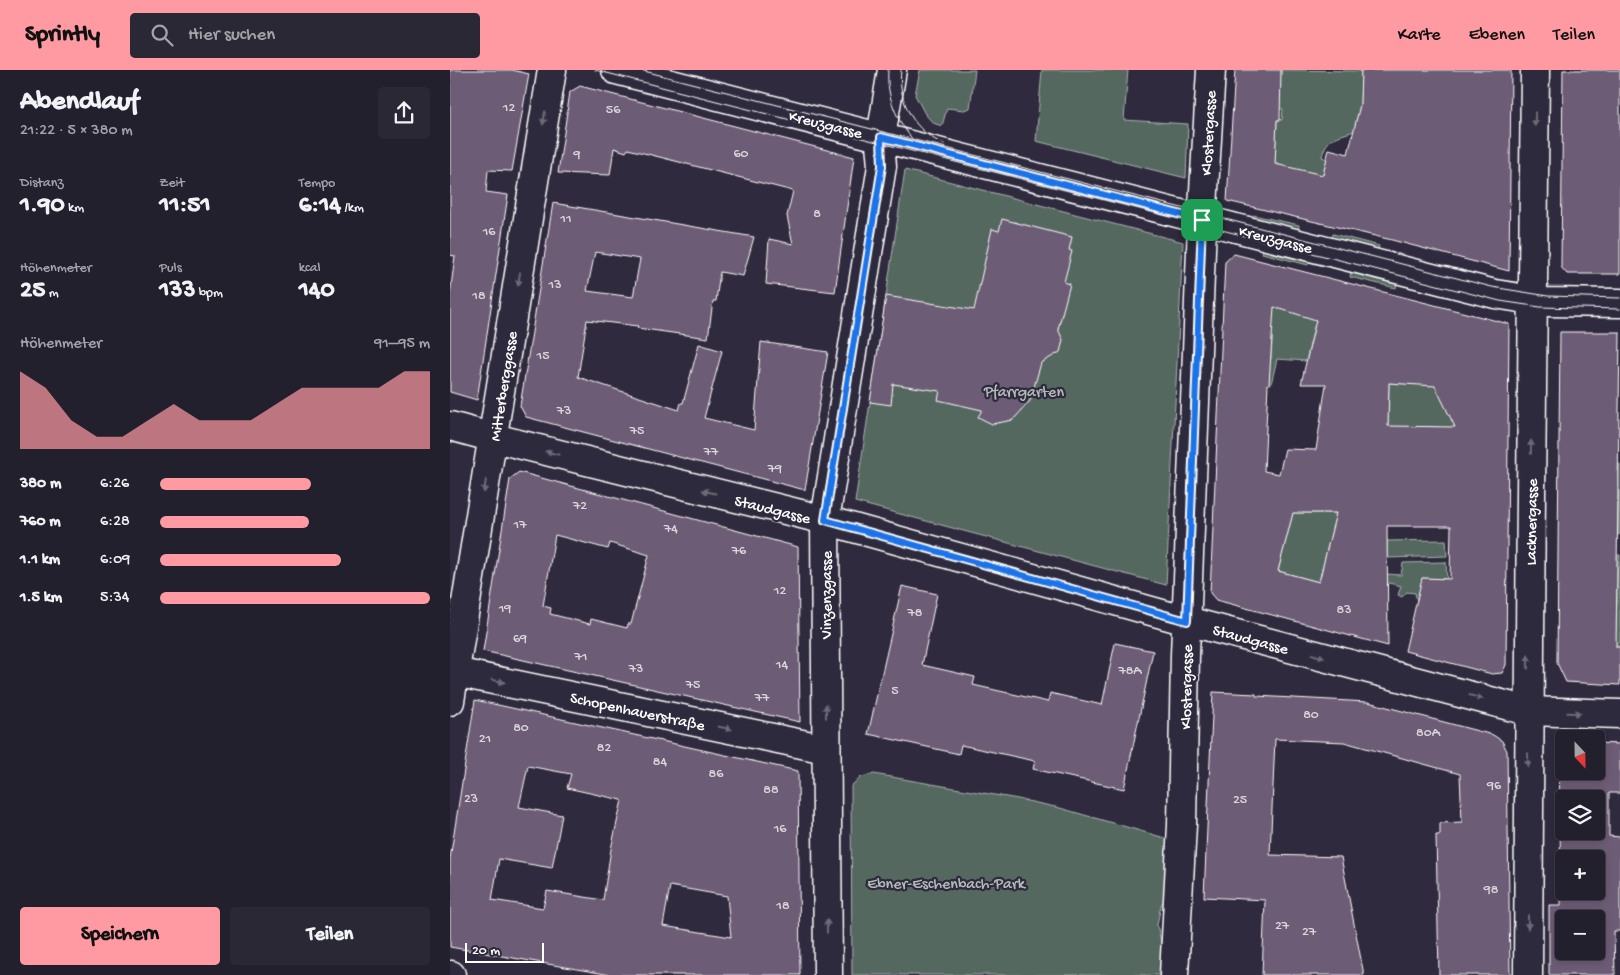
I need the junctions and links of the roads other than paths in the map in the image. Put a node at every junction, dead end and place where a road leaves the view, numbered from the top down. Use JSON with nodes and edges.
{"nodes":[{"id":1,"x":552,"y":70,"type":"edge"},
{"id":2,"x":616,"y":70,"type":"edge"},
{"id":3,"x":892,"y":70,"type":"edge"},
{"id":4,"x":1211,"y":70,"type":"edge"},
{"id":5,"x":1535,"y":70,"type":"edge"},
{"id":6,"x":881,"y":137,"type":"junction"},
{"id":7,"x":1202,"y":220,"type":"junction"},
{"id":8,"x":1533,"y":300,"type":"junction"},
{"id":9,"x":1620,"y":303,"type":"edge"},
{"id":10,"x":450,"y":426,"type":"edge"},
{"id":11,"x":494,"y":438,"type":"junction"},
{"id":12,"x":825,"y":520,"type":"junction"},
{"id":13,"x":1187,"y":621,"type":"junction"},
{"id":14,"x":452,"y":672,"type":"edge"},
{"id":15,"x":450,"y":701,"type":"edge"},
{"id":16,"x":1528,"y":711,"type":"junction"},
{"id":17,"x":1620,"y":714,"type":"edge"},
{"id":18,"x":826,"y":749,"type":"junction"},
{"id":19,"x":828,"y":975,"type":"edge"},
{"id":20,"x":1174,"y":975,"type":"edge"},
{"id":21,"x":1528,"y":975,"type":"edge"}],
"edges":[{"from":1,"to":11,"type":"street","name":"Mitterberggasse","one_way":true},
{"from":2,"to":6,"type":"street","name":"Kreuzgasse"},
{"from":3,"to":6,"type":"street","name":"Vinzenzgasse"},
{"from":4,"to":7,"type":"street","name":"Klostergasse"},
{"from":5,"to":8,"type":"street","name":"Lacknergasse","one_way":true},
{"from":6,"to":7,"type":"street","name":"Kreuzgasse"},
{"from":6,"to":12,"type":"street","name":"Vinzenzgasse"},
{"from":7,"to":8,"type":"street","name":"Kreuzgasse"},
{"from":7,"to":13,"type":"street","name":"Klostergasse"},
{"from":8,"to":9,"type":"street","name":"Kreuzgasse"},
{"from":16,"to":8,"type":"street","name":"Lacknergasse","one_way":true},
{"from":10,"to":11,"type":"street","name":"Staudgasse"},
{"from":12,"to":11,"type":"street","name":"Staudgasse","one_way":true},
{"from":11,"to":14,"type":"street","name":"Mitterberggasse","one_way":true},
{"from":12,"to":13,"type":"street","name":"Staudgasse"},
{"from":18,"to":12,"type":"street","name":"Vinzenzgasse","one_way":true},
{"from":13,"to":16,"type":"street","name":"Staudgasse","one_way":true},
{"from":13,"to":20,"type":"street","name":"Klostergasse"},
{"from":14,"to":15,"type":"street","name":"Mitterberggasse"},
{"from":14,"to":18,"type":"street","name":"Schopenhauerstraße","one_way":true},
{"from":16,"to":17,"type":"street","name":"Staudgasse","one_way":true},
{"from":16,"to":21,"type":"street","name":"Lacknergasse","one_way":true},
{"from":19,"to":18,"type":"street","name":"Vinzenzgasse","one_way":true}]}
